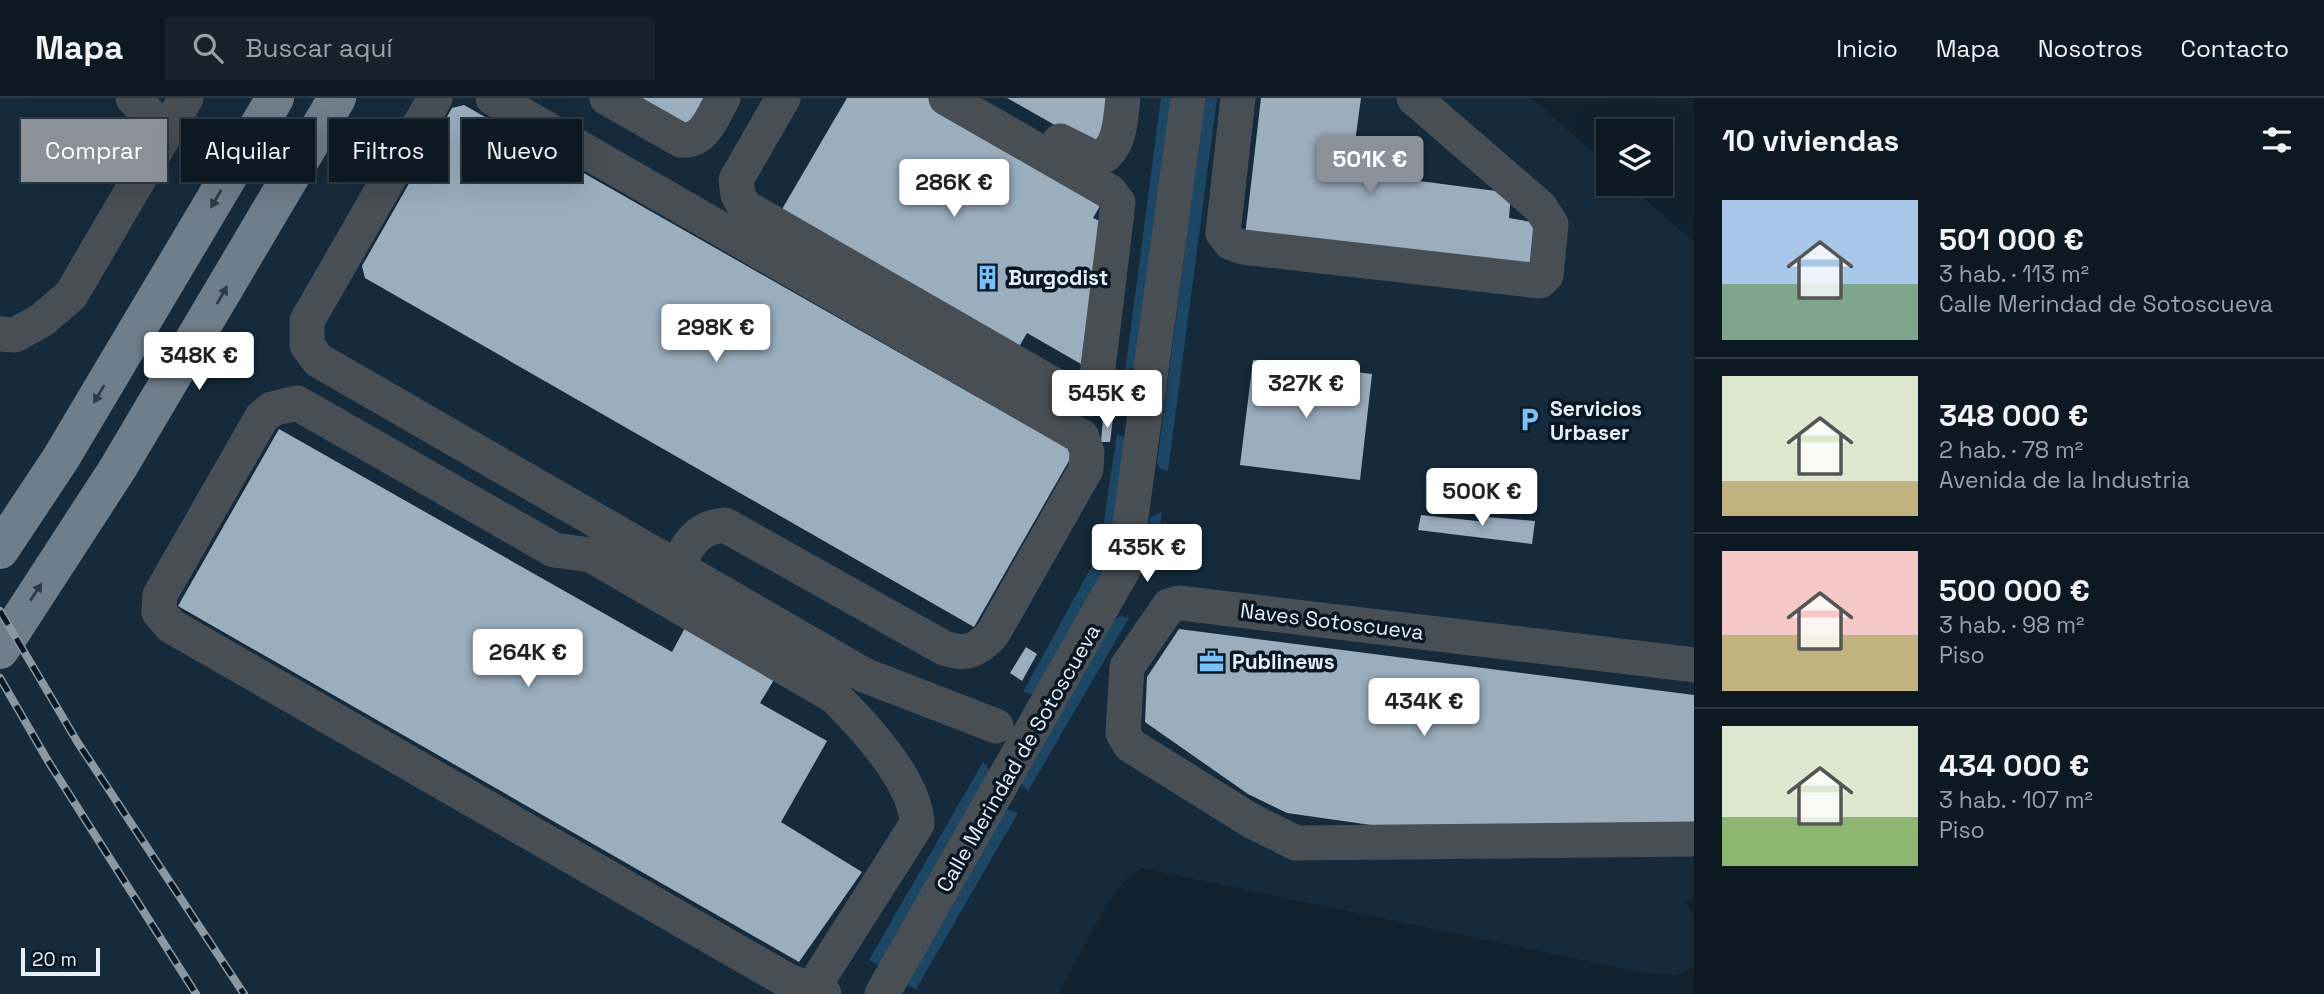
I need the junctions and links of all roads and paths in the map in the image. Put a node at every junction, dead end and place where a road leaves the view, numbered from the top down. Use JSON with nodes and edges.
{"nodes":[{"id":1,"x":133,"y":98,"type":"edge"},
{"id":2,"x":186,"y":98,"type":"edge"},
{"id":3,"x":275,"y":98,"type":"edge"},
{"id":4,"x":337,"y":98,"type":"edge"},
{"id":5,"x":435,"y":98,"type":"edge"},
{"id":6,"x":493,"y":98,"type":"edge"},
{"id":7,"x":607,"y":98,"type":"edge"},
{"id":8,"x":723,"y":98,"type":"edge"},
{"id":9,"x":783,"y":98,"type":"edge"},
{"id":10,"x":946,"y":98,"type":"edge"},
{"id":11,"x":988,"y":98,"type":"edge"},
{"id":12,"x":1123,"y":98,"type":"edge"},
{"id":13,"x":1188,"y":98,"type":"edge"},
{"id":14,"x":1238,"y":98,"type":"edge"},
{"id":15,"x":1414,"y":98,"type":"edge"},
{"id":16,"x":153,"y":119,"type":"edge"},
{"id":17,"x":167,"y":130,"type":"edge"},
{"id":18,"x":137,"y":182,"type":"edge"},
{"id":19,"x":0,"y":334,"type":"edge"},
{"id":20,"x":0,"y":550,"type":"edge"},
{"id":21,"x":676,"y":566,"type":"junction"},
{"id":22,"x":0,"y":650,"type":"edge"},
{"id":23,"x":1694,"y":665,"type":"edge"},
{"id":24,"x":996,"y":726,"type":"dead end"},
{"id":25,"x":1694,"y":839,"type":"edge"},
{"id":26,"x":822,"y":992,"type":"edge"},
{"id":27,"x":882,"y":994,"type":"edge"}],
"edges":[{"from":1,"to":16,"type":"street"},
{"from":2,"to":17,"type":"street"},
{"from":3,"to":20,"type":"main road","one_way":true},
{"from":22,"to":4,"type":"main road","one_way":true},
{"from":5,"to":21,"type":"street"},
{"from":6,"to":21,"type":"street"},
{"from":7,"to":8,"type":"street"},
{"from":9,"to":10,"type":"street"},
{"from":11,"to":12,"type":"street"},
{"from":13,"to":27,"type":"street","name":"Calle Merindad de Sotoscueva"},
{"from":14,"to":15,"type":"street"},
{"from":18,"to":19,"type":"street"},
{"from":21,"to":24,"type":"street"},
{"from":23,"to":25,"type":"street","name":"Naves Sotoscueva"},
{"from":26,"to":26,"type":"street"}]}
